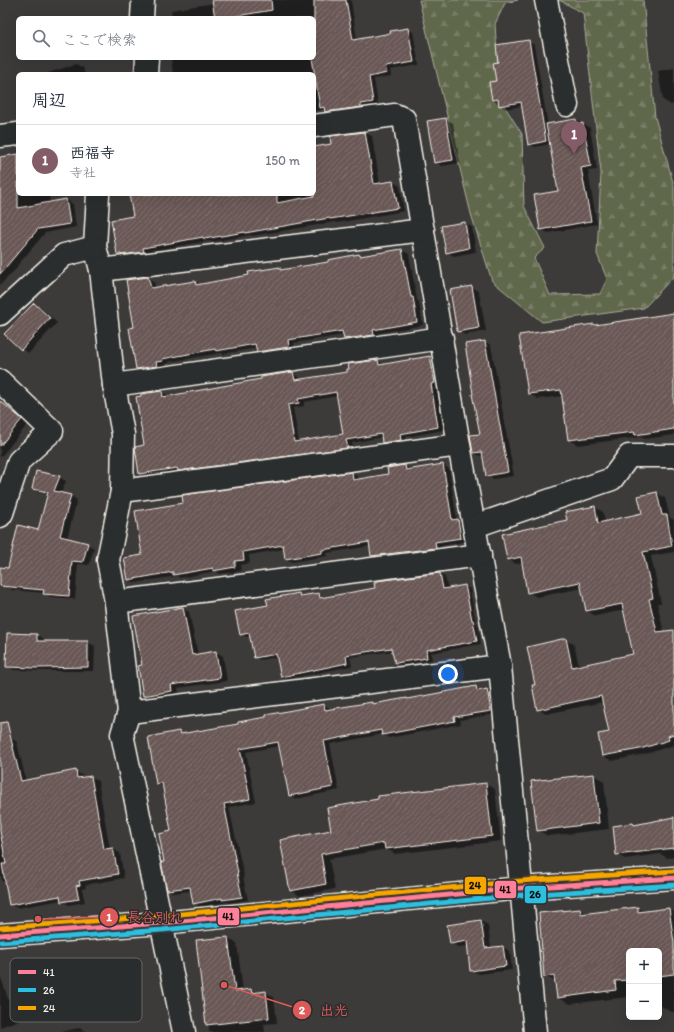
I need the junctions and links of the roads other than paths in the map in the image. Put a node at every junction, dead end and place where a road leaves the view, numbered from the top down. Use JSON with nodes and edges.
{"nodes":[{"id":1,"x":143,"y":0,"type":"edge"},
{"id":2,"x":546,"y":0,"type":"edge"},
{"id":3,"x":142,"y":16,"type":"edge"},
{"id":4,"x":147,"y":60,"type":"edge"},
{"id":5,"x":146,"y":72,"type":"edge"},
{"id":6,"x":567,"y":104,"type":"dead end"},
{"id":7,"x":316,"y":126,"type":"edge"},
{"id":8,"x":16,"y":134,"type":"edge"},
{"id":9,"x":0,"y":136,"type":"edge"},
{"id":10,"x":98,"y":196,"type":"edge"},
{"id":11,"x":424,"y":230,"type":"junction"},
{"id":12,"x":95,"y":247,"type":"junction"},
{"id":13,"x":101,"y":270,"type":"junction"},
{"id":14,"x":0,"y":314,"type":"edge"},
{"id":15,"x":442,"y":338,"type":"junction"},
{"id":16,"x":0,"y":381,"type":"edge"},
{"id":17,"x":114,"y":385,"type":"junction"},
{"id":18,"x":459,"y":445,"type":"junction"},
{"id":19,"x":674,"y":456,"type":"edge"},
{"id":20,"x":122,"y":491,"type":"junction"},
{"id":21,"x":0,"y":516,"type":"edge"},
{"id":22,"x":475,"y":526,"type":"junction"},
{"id":23,"x":480,"y":555,"type":"junction"},
{"id":24,"x":116,"y":602,"type":"junction"},
{"id":25,"x":500,"y":666,"type":"junction"},
{"id":26,"x":129,"y":712,"type":"junction"},
{"id":27,"x":674,"y":878,"type":"edge"},
{"id":28,"x":521,"y":888,"type":"junction"},
{"id":29,"x":161,"y":923,"type":"junction"},
{"id":30,"x":0,"y":935,"type":"edge"},
{"id":31,"x":184,"y":1032,"type":"edge"},
{"id":32,"x":535,"y":1032,"type":"edge"}],
"edges":[{"from":1,"to":3,"type":"street"},
{"from":2,"to":6,"type":"street"},
{"from":4,"to":5,"type":"street"},
{"from":7,"to":11,"type":"street"},
{"from":8,"to":9,"type":"street"},
{"from":10,"to":12,"type":"street"},
{"from":11,"to":13,"type":"street"},
{"from":11,"to":15,"type":"street"},
{"from":12,"to":13,"type":"street"},
{"from":12,"to":14,"type":"street"},
{"from":13,"to":17,"type":"street"},
{"from":15,"to":17,"type":"street"},
{"from":15,"to":18,"type":"street"},
{"from":16,"to":21,"type":"street"},
{"from":17,"to":20,"type":"street"},
{"from":18,"to":20,"type":"street"},
{"from":18,"to":22,"type":"street"},
{"from":19,"to":22,"type":"street"},
{"from":20,"to":24,"type":"street"},
{"from":22,"to":23,"type":"street"},
{"from":23,"to":24,"type":"street"},
{"from":23,"to":25,"type":"street"},
{"from":24,"to":26,"type":"street"},
{"from":25,"to":26,"type":"street"},
{"from":25,"to":28,"type":"street"},
{"from":26,"to":29,"type":"street"},
{"from":27,"to":28,"type":"main road"},
{"from":28,"to":29,"type":"main road"},
{"from":28,"to":32,"type":"street"},
{"from":29,"to":30,"type":"main road"},
{"from":29,"to":31,"type":"street"}]}
